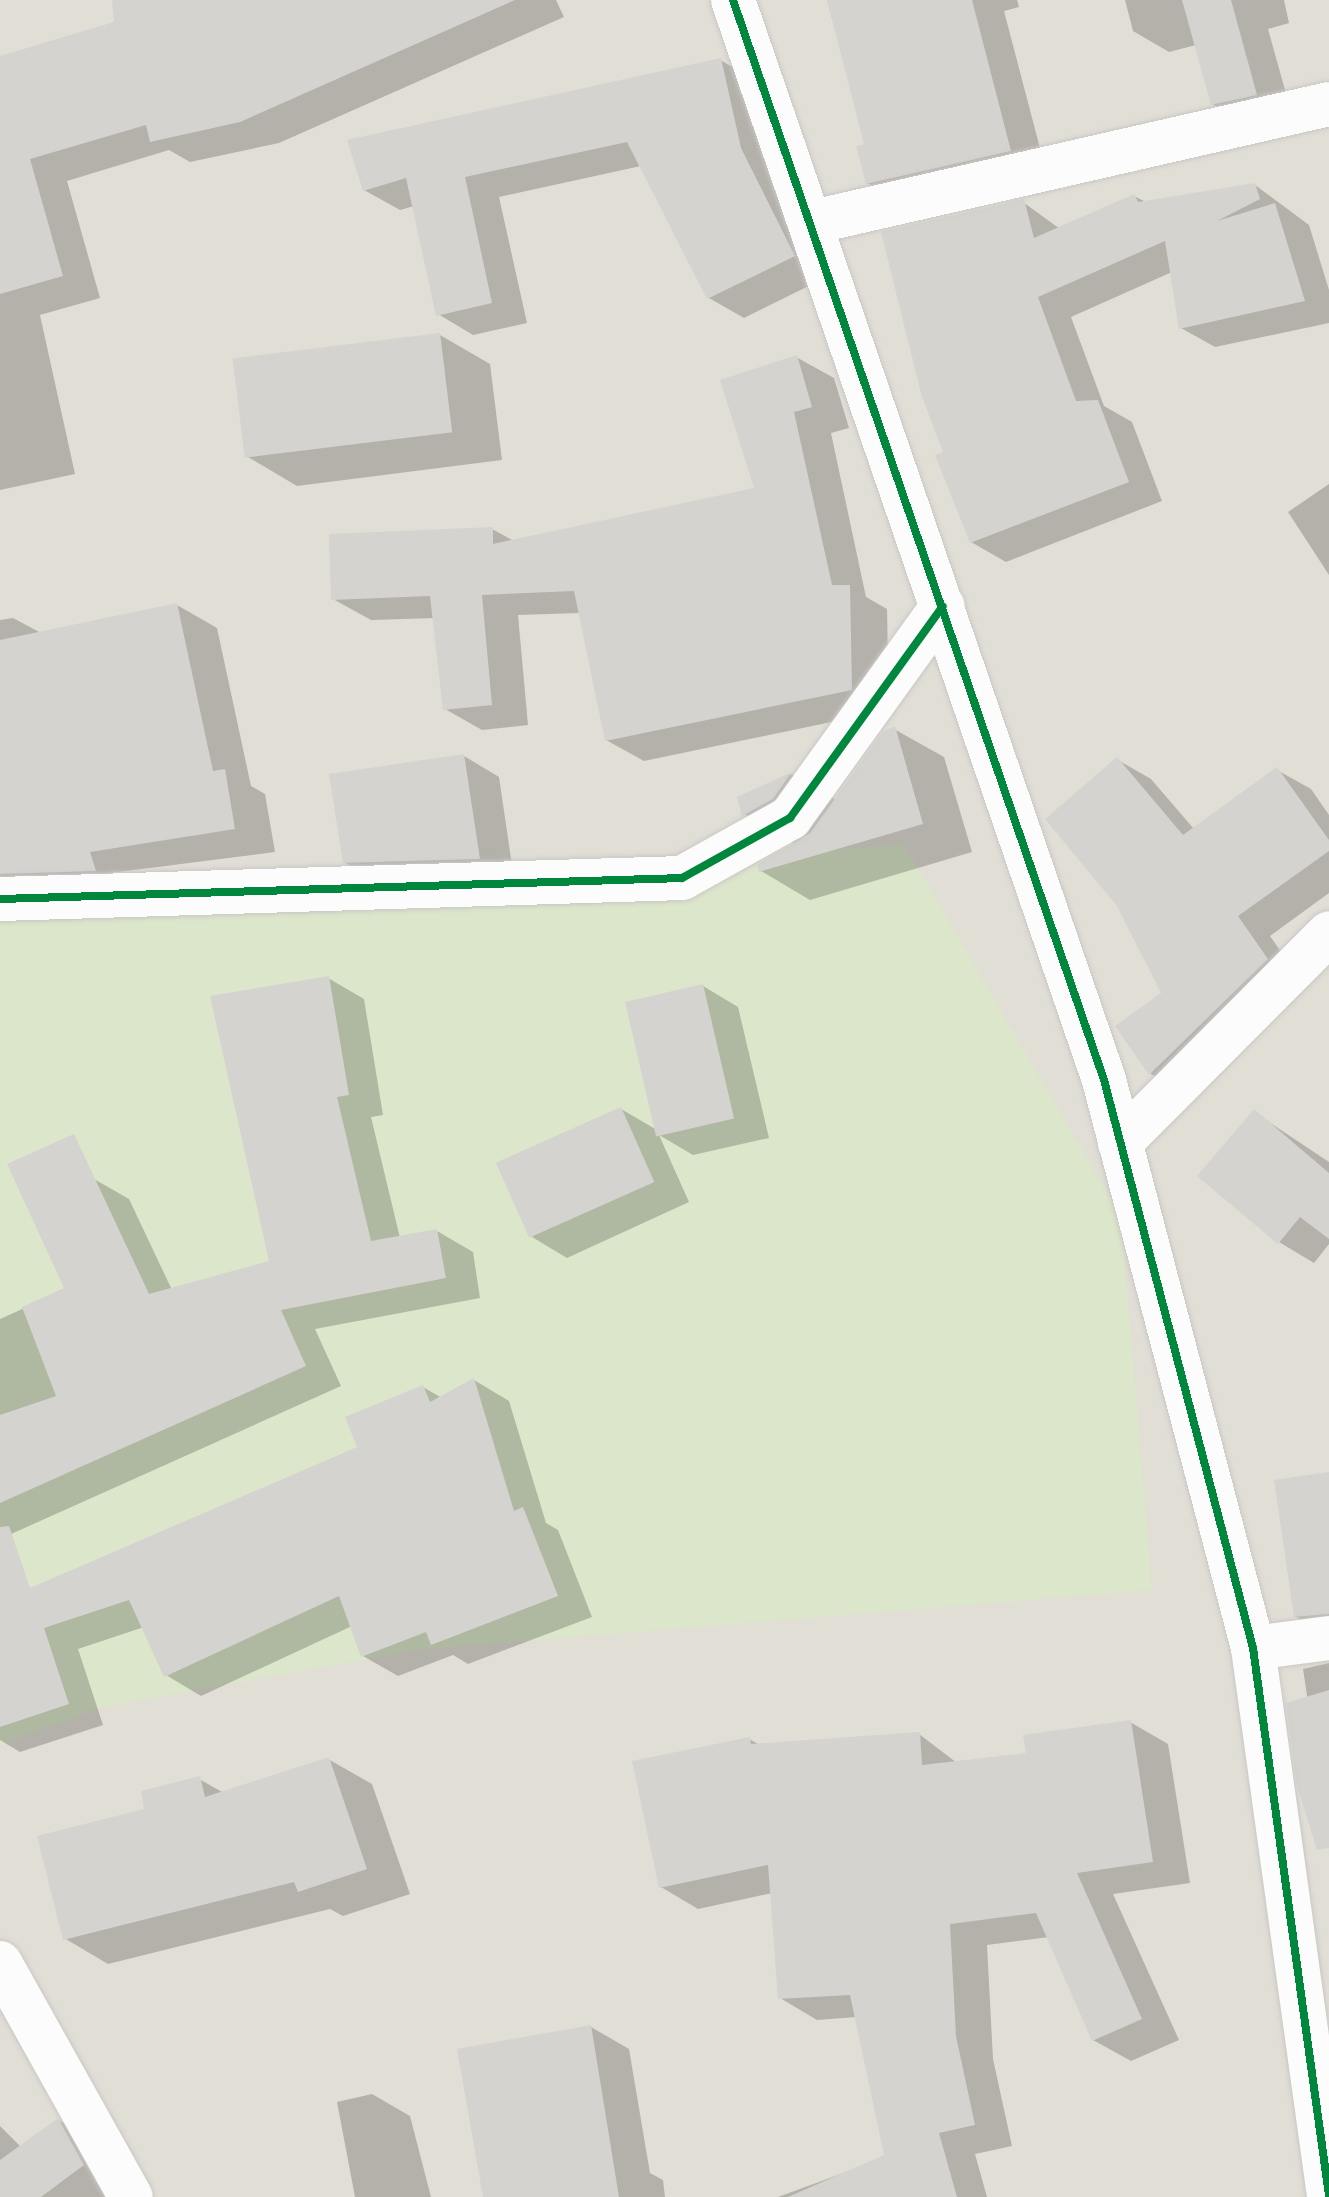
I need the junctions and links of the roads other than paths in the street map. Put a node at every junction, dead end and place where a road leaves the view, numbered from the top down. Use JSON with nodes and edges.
{"nodes":[{"id":1,"x":733,"y":0,"type":"edge"},
{"id":2,"x":1329,"y":104,"type":"edge"},
{"id":3,"x":813,"y":222,"type":"junction"},
{"id":4,"x":943,"y":606,"type":"junction"},
{"id":5,"x":0,"y":899,"type":"edge"},
{"id":6,"x":1329,"y":933,"type":"edge"},
{"id":7,"x":1120,"y":1143,"type":"junction"},
{"id":8,"x":1329,"y":1638,"type":"edge"},
{"id":9,"x":1253,"y":1648,"type":"junction"},
{"id":10,"x":0,"y":1963,"type":"edge"},
{"id":11,"x":1329,"y":2196,"type":"edge"},
{"id":12,"x":131,"y":2197,"type":"edge"}],
"edges":[{"from":1,"to":3,"type":"street"},
{"from":2,"to":3,"type":"street"},
{"from":3,"to":4,"type":"street"},
{"from":4,"to":5,"type":"street"},
{"from":4,"to":7,"type":"street"},
{"from":6,"to":7,"type":"street"},
{"from":7,"to":9,"type":"street"},
{"from":8,"to":9,"type":"street"},
{"from":9,"to":11,"type":"street"},
{"from":10,"to":12,"type":"street"}]}
